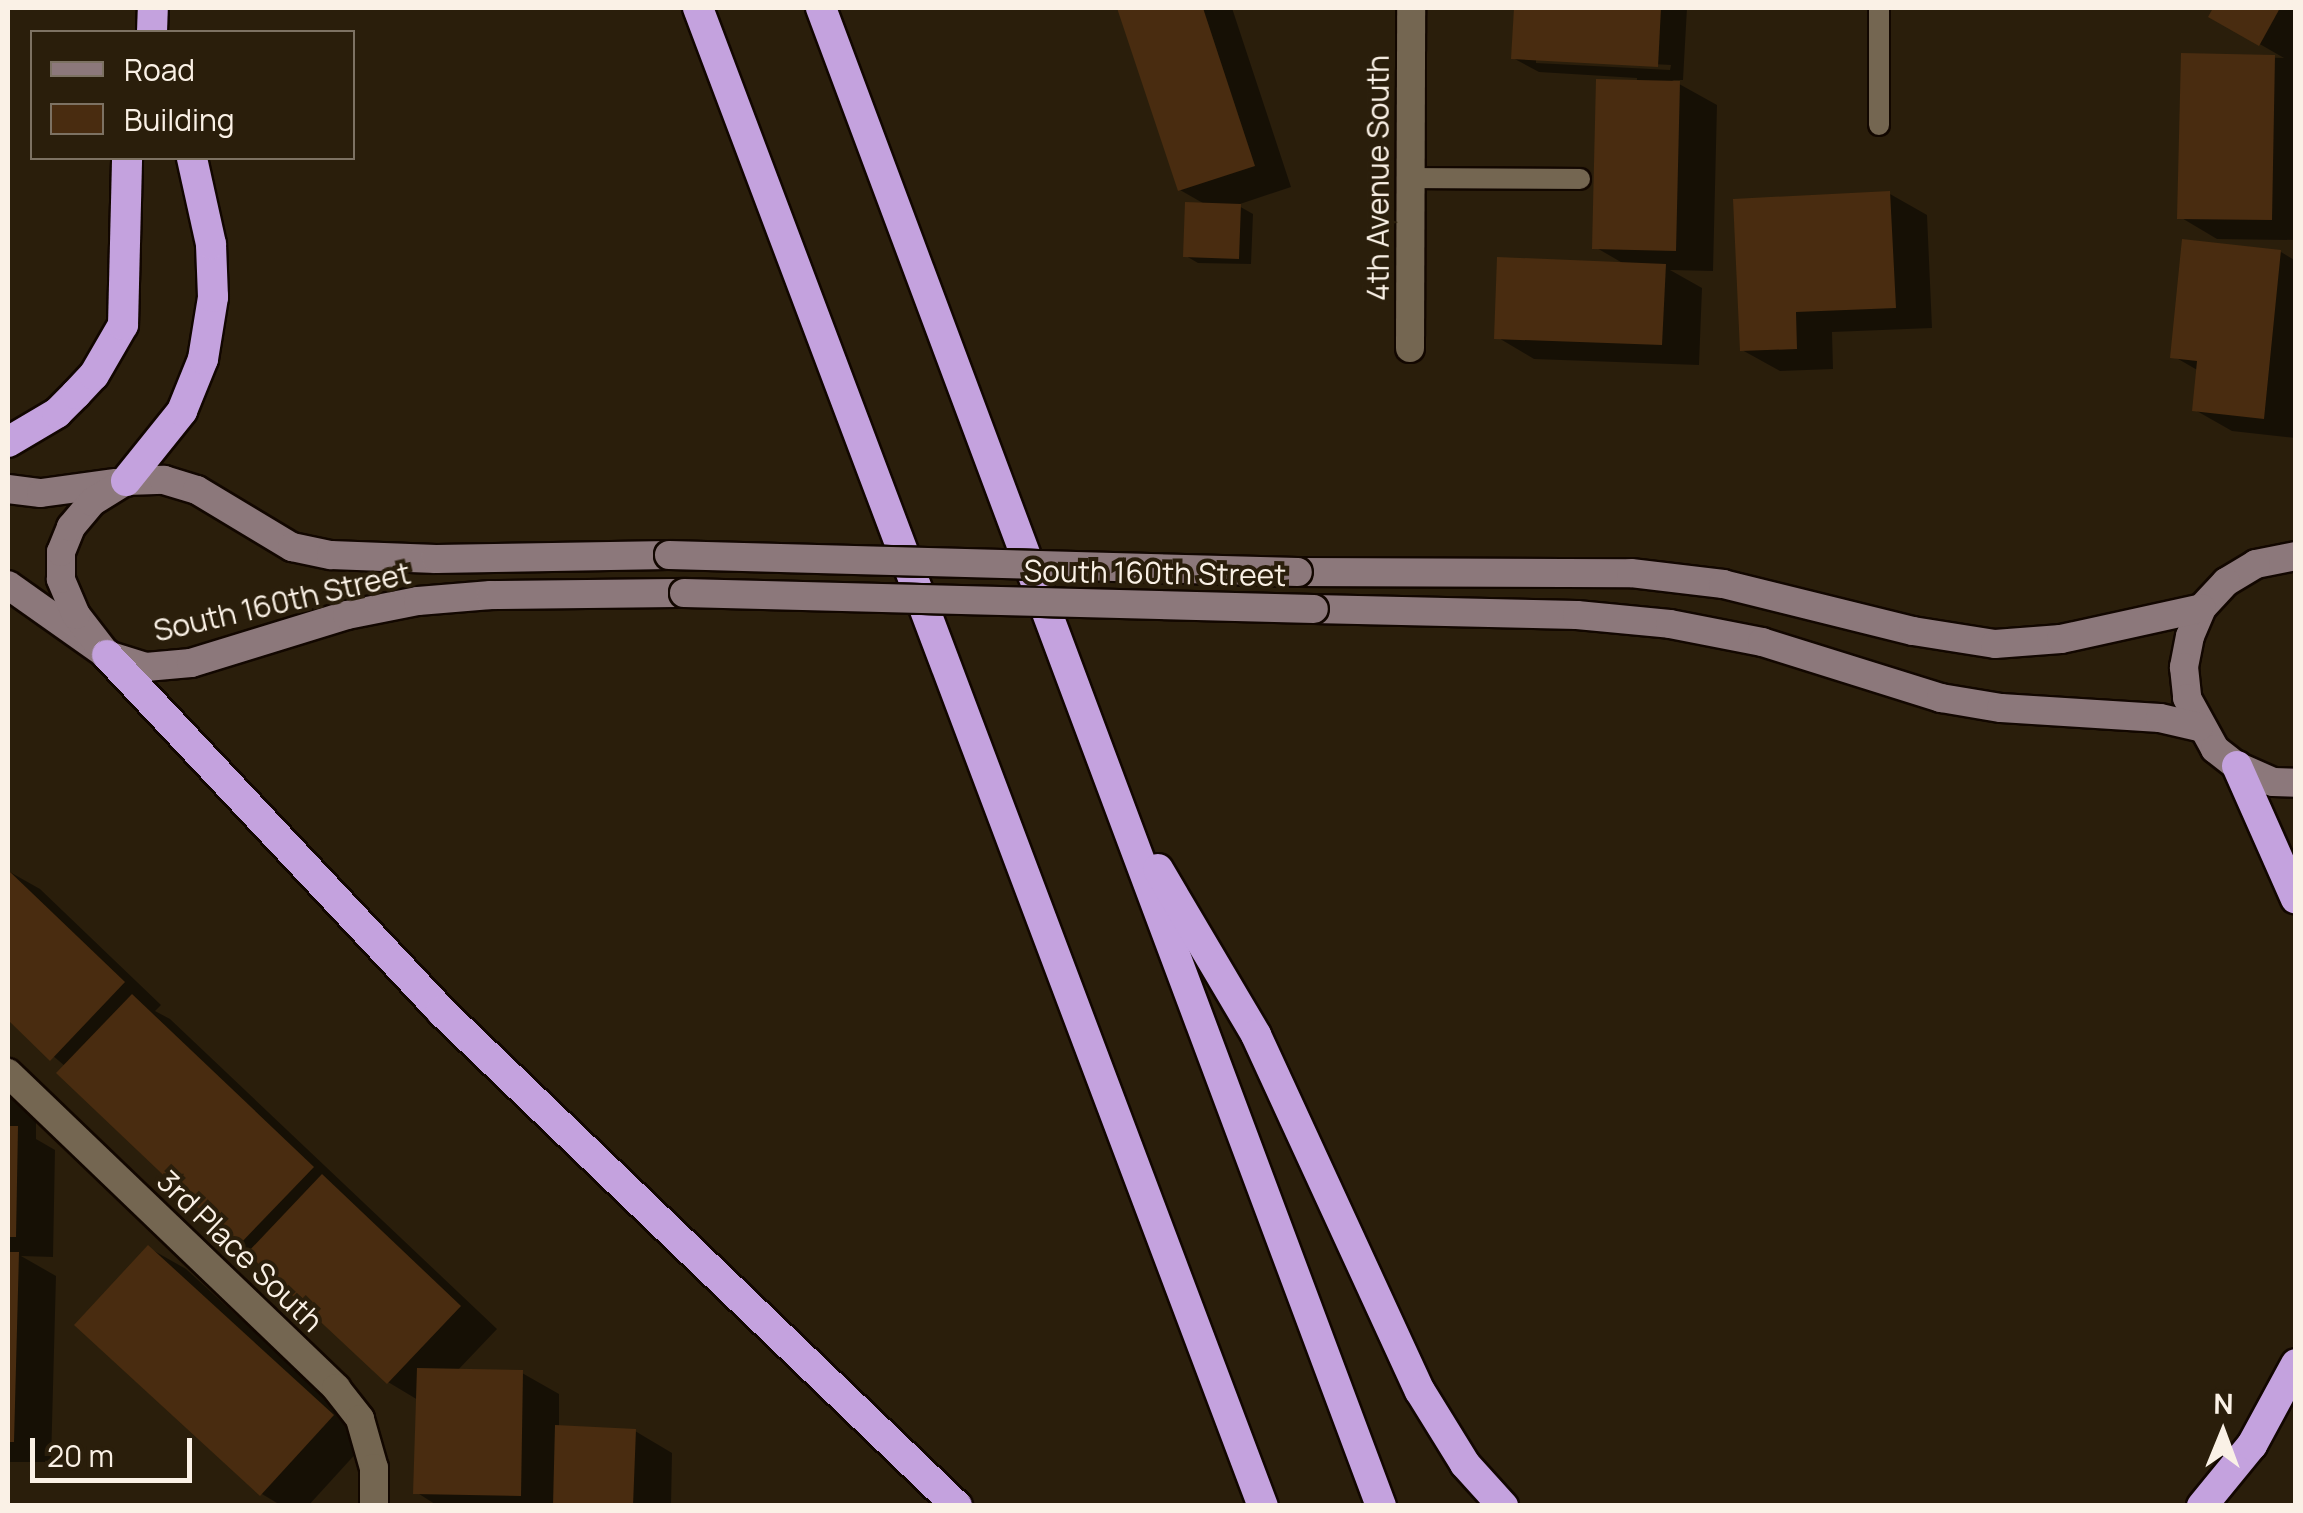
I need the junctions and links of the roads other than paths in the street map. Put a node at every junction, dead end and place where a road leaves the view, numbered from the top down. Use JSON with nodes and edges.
{"nodes":[{"id":1,"x":698,"y":8,"type":"edge"},
{"id":2,"x":821,"y":8,"type":"edge"},
{"id":3,"x":1411,"y":8,"type":"edge"},
{"id":4,"x":1878,"y":8,"type":"edge"},
{"id":5,"x":1879,"y":124,"type":"dead end"},
{"id":6,"x":127,"y":160,"type":"edge"},
{"id":7,"x":192,"y":160,"type":"edge"},
{"id":8,"x":1411,"y":178,"type":"junction"},
{"id":9,"x":1580,"y":179,"type":"dead end"},
{"id":10,"x":1410,"y":348,"type":"dead end"},
{"id":11,"x":8,"y":442,"type":"edge"},
{"id":12,"x":126,"y":481,"type":"junction"},
{"id":13,"x":8,"y":488,"type":"edge"},
{"id":14,"x":2296,"y":556,"type":"edge"},
{"id":15,"x":8,"y":585,"type":"edge"},
{"id":16,"x":2202,"y":608,"type":"junction"},
{"id":17,"x":107,"y":655,"type":"junction"},
{"id":18,"x":2199,"y":727,"type":"junction"},
{"id":19,"x":2237,"y":766,"type":"junction"},
{"id":20,"x":2296,"y":783,"type":"edge"},
{"id":21,"x":1118,"y":802,"type":"junction"},
{"id":22,"x":2296,"y":898,"type":"edge"},
{"id":23,"x":8,"y":1073,"type":"edge"},
{"id":24,"x":2296,"y":1364,"type":"edge"},
{"id":25,"x":374,"y":1506,"type":"edge"},
{"id":26,"x":956,"y":1506,"type":"edge"},
{"id":27,"x":1263,"y":1506,"type":"edge"},
{"id":28,"x":1380,"y":1506,"type":"edge"},
{"id":29,"x":1503,"y":1506,"type":"edge"},
{"id":30,"x":2202,"y":1506,"type":"edge"}],
"edges":[{"from":1,"to":27,"type":"highway"},
{"from":2,"to":21,"type":"highway"},
{"from":3,"to":8,"type":"street","name":"4th Avenue South"},
{"from":4,"to":5,"type":"lane"},
{"from":6,"to":11,"type":"highway"},
{"from":7,"to":12,"type":"highway"},
{"from":8,"to":9,"type":"lane"},
{"from":8,"to":10,"type":"street","name":"4th Avenue South"},
{"from":12,"to":13,"type":"main road","name":"South 160th Street"},
{"from":12,"to":16,"type":"main road","name":"South 160th Street","bridge":true},
{"from":12,"to":17,"type":"main road"},
{"from":14,"to":16,"type":"main road"},
{"from":15,"to":17,"type":"main road","name":"South 160th Street"},
{"from":16,"to":18,"type":"main road"},
{"from":17,"to":18,"type":"main road","name":"South 160th Street","bridge":true},
{"from":17,"to":26,"type":"highway"},
{"from":18,"to":19,"type":"main road"},
{"from":19,"to":20,"type":"main road"},
{"from":19,"to":22,"type":"highway"},
{"from":21,"to":28,"type":"highway"},
{"from":21,"to":29,"type":"highway"},
{"from":23,"to":25,"type":"street","name":"3rd Place South"},
{"from":24,"to":30,"type":"highway"}]}
